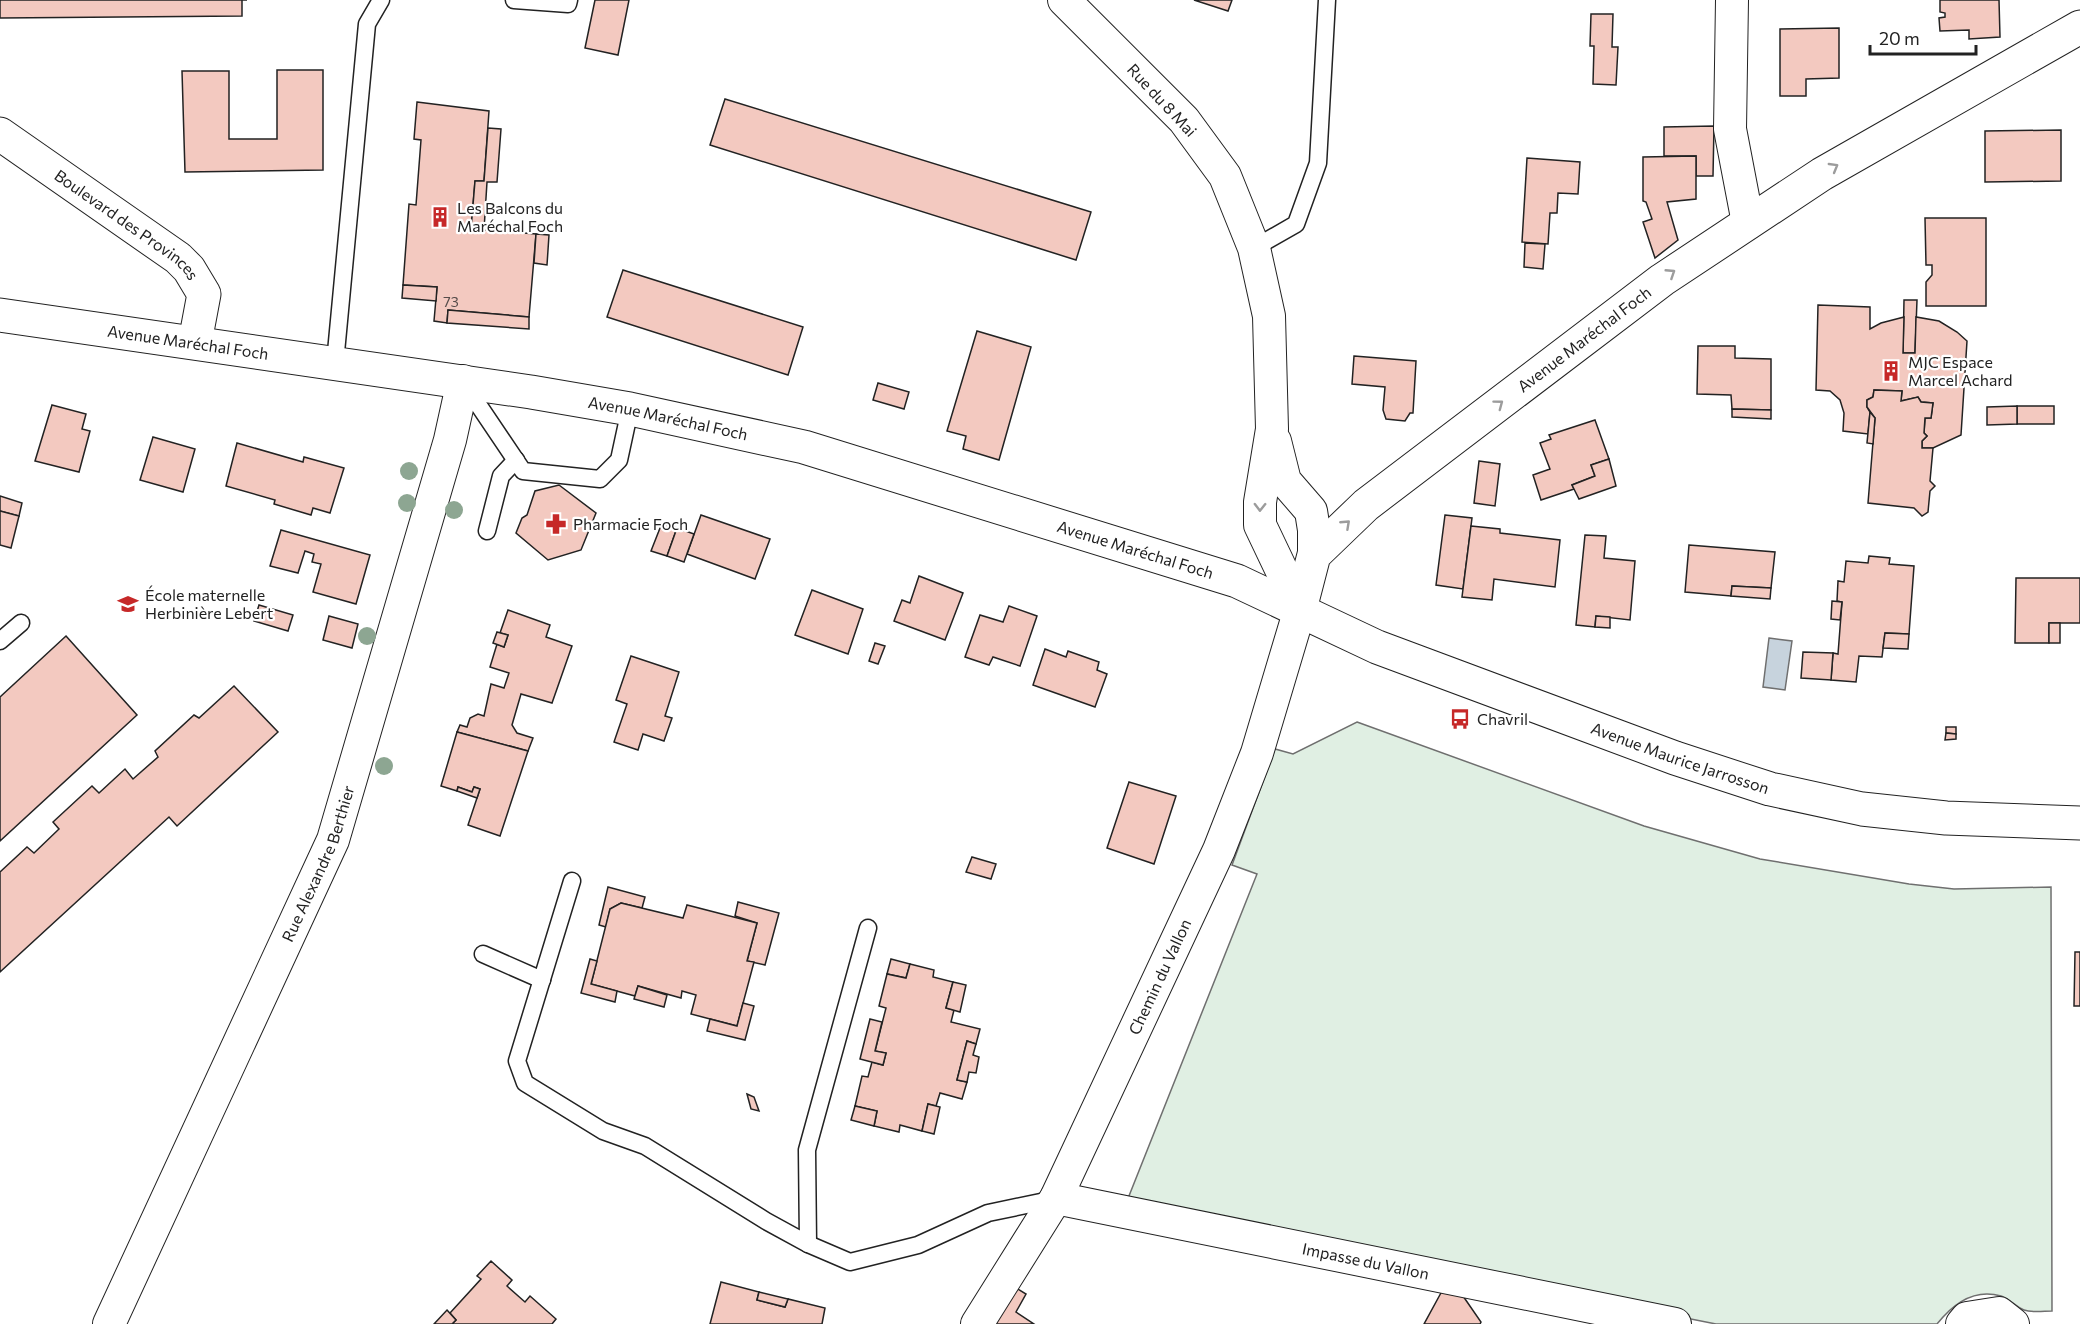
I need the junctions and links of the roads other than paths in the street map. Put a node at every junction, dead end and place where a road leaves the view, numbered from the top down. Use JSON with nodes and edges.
{"nodes":[{"id":1,"x":381,"y":0,"type":"edge"},
{"id":2,"x":514,"y":0,"type":"edge"},
{"id":3,"x":569,"y":0,"type":"edge"},
{"id":4,"x":1065,"y":0,"type":"edge"},
{"id":5,"x":1327,"y":0,"type":"edge"},
{"id":6,"x":1732,"y":0,"type":"edge"},
{"id":7,"x":2080,"y":27,"type":"edge"},
{"id":8,"x":0,"y":134,"type":"edge"},
{"id":9,"x":1748,"y":223,"type":"junction"},
{"id":10,"x":1254,"y":248,"type":"junction"},
{"id":11,"x":0,"y":315,"type":"edge"},
{"id":12,"x":195,"y":342,"type":"junction"},
{"id":13,"x":335,"y":363,"type":"junction"},
{"id":14,"x":463,"y":381,"type":"junction"},
{"id":15,"x":630,"y":409,"type":"junction"},
{"id":16,"x":1272,"y":429,"type":"junction"},
{"id":17,"x":516,"y":460,"type":"junction"},
{"id":18,"x":487,"y":531,"type":"dead end"},
{"id":19,"x":1314,"y":555,"type":"junction"},
{"id":20,"x":1300,"y":609,"type":"junction"},
{"id":21,"x":21,"y":623,"type":"dead end"},
{"id":22,"x":0,"y":641,"type":"edge"},
{"id":23,"x":2080,"y":823,"type":"edge"},
{"id":24,"x":572,"y":881,"type":"dead end"},
{"id":25,"x":868,"y":928,"type":"dead end"},
{"id":26,"x":483,"y":954,"type":"dead end"},
{"id":27,"x":542,"y":980,"type":"junction"},
{"id":28,"x":1056,"y":1198,"type":"junction"},
{"id":29,"x":808,"y":1244,"type":"junction"},
{"id":30,"x":108,"y":1324,"type":"edge"},
{"id":31,"x":977,"y":1324,"type":"edge"},
{"id":32,"x":1675,"y":1324,"type":"edge"},
{"id":33,"x":1962,"y":1324,"type":"edge"},
{"id":34,"x":2013,"y":1324,"type":"edge"}],
"edges":[{"from":1,"to":13,"type":"lane"},
{"from":2,"to":3,"type":"lane"},
{"from":4,"to":10,"type":"street","name":"Rue du 8 Mai"},
{"from":5,"to":10,"type":"lane"},
{"from":6,"to":9,"type":"street"},
{"from":9,"to":7,"type":"main road","name":"Avenue Maréchal Foch","one_way":true},
{"from":8,"to":12,"type":"main road","name":"Boulevard des Provinces"},
{"from":19,"to":9,"type":"main road","name":"Avenue Maréchal Foch","one_way":true},
{"from":10,"to":16,"type":"street","name":"Rue du 8 Mai"},
{"from":11,"to":12,"type":"main road","name":"Avenue Maréchal Foch"},
{"from":12,"to":13,"type":"main road","name":"Avenue Maréchal Foch"},
{"from":13,"to":14,"type":"main road","name":"Avenue Maréchal Foch"},
{"from":14,"to":15,"type":"main road","name":"Avenue Maréchal Foch"},
{"from":14,"to":17,"type":"lane"},
{"from":14,"to":30,"type":"street","name":"Rue Alexandre Berthier"},
{"from":15,"to":17,"type":"lane"},
{"from":15,"to":20,"type":"main road","name":"Avenue Maréchal Foch"},
{"from":16,"to":19,"type":"street","name":"Rue du 8 Mai"},
{"from":16,"to":20,"type":"street","name":"Rue du 8 Mai","one_way":true},
{"from":17,"to":18,"type":"lane"},
{"from":19,"to":20,"type":"main road"},
{"from":20,"to":23,"type":"main road","name":"Avenue Maurice Jarrosson"},
{"from":20,"to":28,"type":"street","name":"Chemin du Vallon"},
{"from":21,"to":22,"type":"lane"},
{"from":24,"to":27,"type":"lane"},
{"from":25,"to":29,"type":"lane"},
{"from":26,"to":27,"type":"lane"},
{"from":27,"to":29,"type":"lane"},
{"from":28,"to":29,"type":"lane"},
{"from":28,"to":31,"type":"street","name":"Chemin du Vallon"},
{"from":28,"to":32,"type":"street","name":"Impasse du Vallon"},
{"from":33,"to":34,"type":"street"}]}
